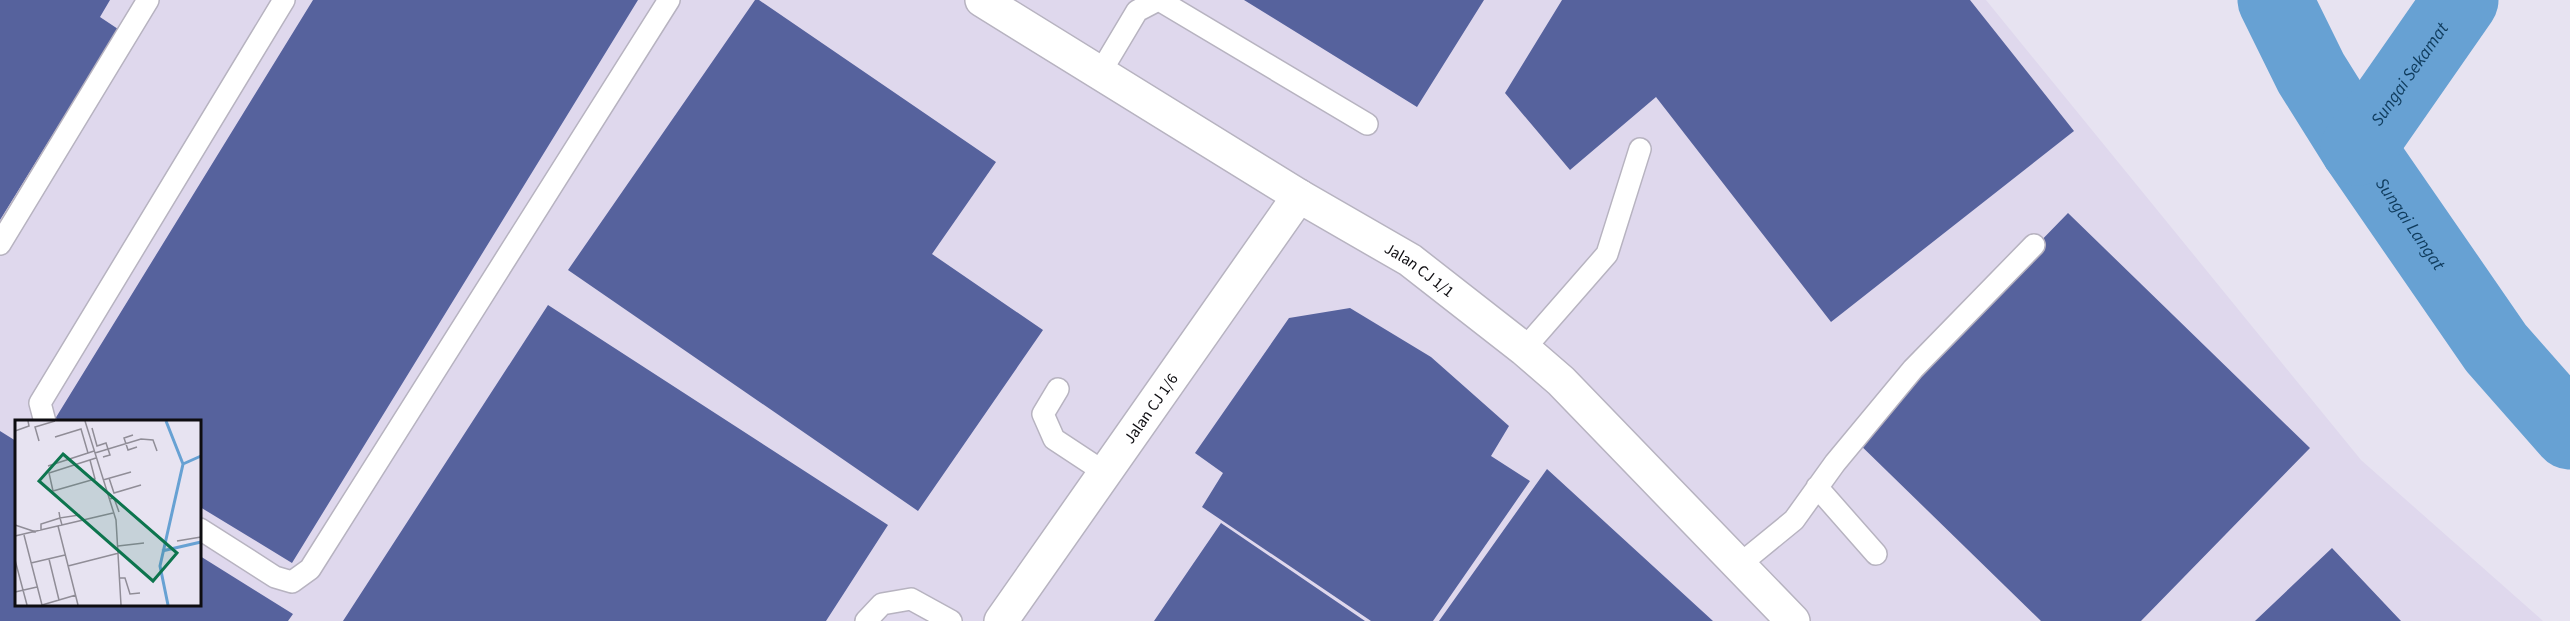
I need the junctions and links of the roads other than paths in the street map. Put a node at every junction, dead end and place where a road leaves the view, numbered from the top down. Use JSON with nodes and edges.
{"nodes":[{"id":1,"x":148,"y":0,"type":"edge"},
{"id":2,"x":284,"y":0,"type":"edge"},
{"id":3,"x":669,"y":0,"type":"edge"},
{"id":4,"x":982,"y":0,"type":"edge"},
{"id":5,"x":1159,"y":0,"type":"edge"},
{"id":6,"x":1100,"y":73,"type":"junction"},
{"id":7,"x":1367,"y":124,"type":"dead end"},
{"id":8,"x":1640,"y":149,"type":"dead end"},
{"id":9,"x":1299,"y":196,"type":"junction"},
{"id":10,"x":0,"y":243,"type":"edge"},
{"id":11,"x":2034,"y":245,"type":"dead end"},
{"id":12,"x":1524,"y":349,"type":"junction"},
{"id":13,"x":1058,"y":389,"type":"dead end"},
{"id":14,"x":44,"y":420,"type":"edge"},
{"id":15,"x":1104,"y":472,"type":"junction"},
{"id":16,"x":1817,"y":487,"type":"junction"},
{"id":17,"x":201,"y":530,"type":"edge"},
{"id":18,"x":1876,"y":554,"type":"dead end"},
{"id":19,"x":1739,"y":566,"type":"junction"},
{"id":20,"x":866,"y":621,"type":"edge"},
{"id":21,"x":951,"y":621,"type":"edge"},
{"id":22,"x":1001,"y":621,"type":"edge"},
{"id":23,"x":1793,"y":621,"type":"edge"}],
"edges":[{"from":1,"to":10,"type":"lane"},
{"from":2,"to":14,"type":"lane"},
{"from":3,"to":17,"type":"lane"},
{"from":4,"to":6,"type":"street","name":"Jalan CJ 1/1"},
{"from":5,"to":6,"type":"lane"},
{"from":5,"to":7,"type":"lane"},
{"from":6,"to":9,"type":"street","name":"Jalan CJ 1/1"},
{"from":8,"to":12,"type":"lane"},
{"from":9,"to":12,"type":"street","name":"Jalan CJ 1/1"},
{"from":9,"to":15,"type":"street","name":"Jalan CJ 1/6"},
{"from":11,"to":16,"type":"lane"},
{"from":12,"to":19,"type":"street","name":"Jalan CJ 1/1"},
{"from":13,"to":15,"type":"lane"},
{"from":15,"to":22,"type":"street","name":"Jalan CJ 1/6"},
{"from":16,"to":18,"type":"lane"},
{"from":16,"to":19,"type":"lane"},
{"from":19,"to":23,"type":"street","name":"Jalan CJ 1/1"},
{"from":20,"to":21,"type":"lane"}]}
